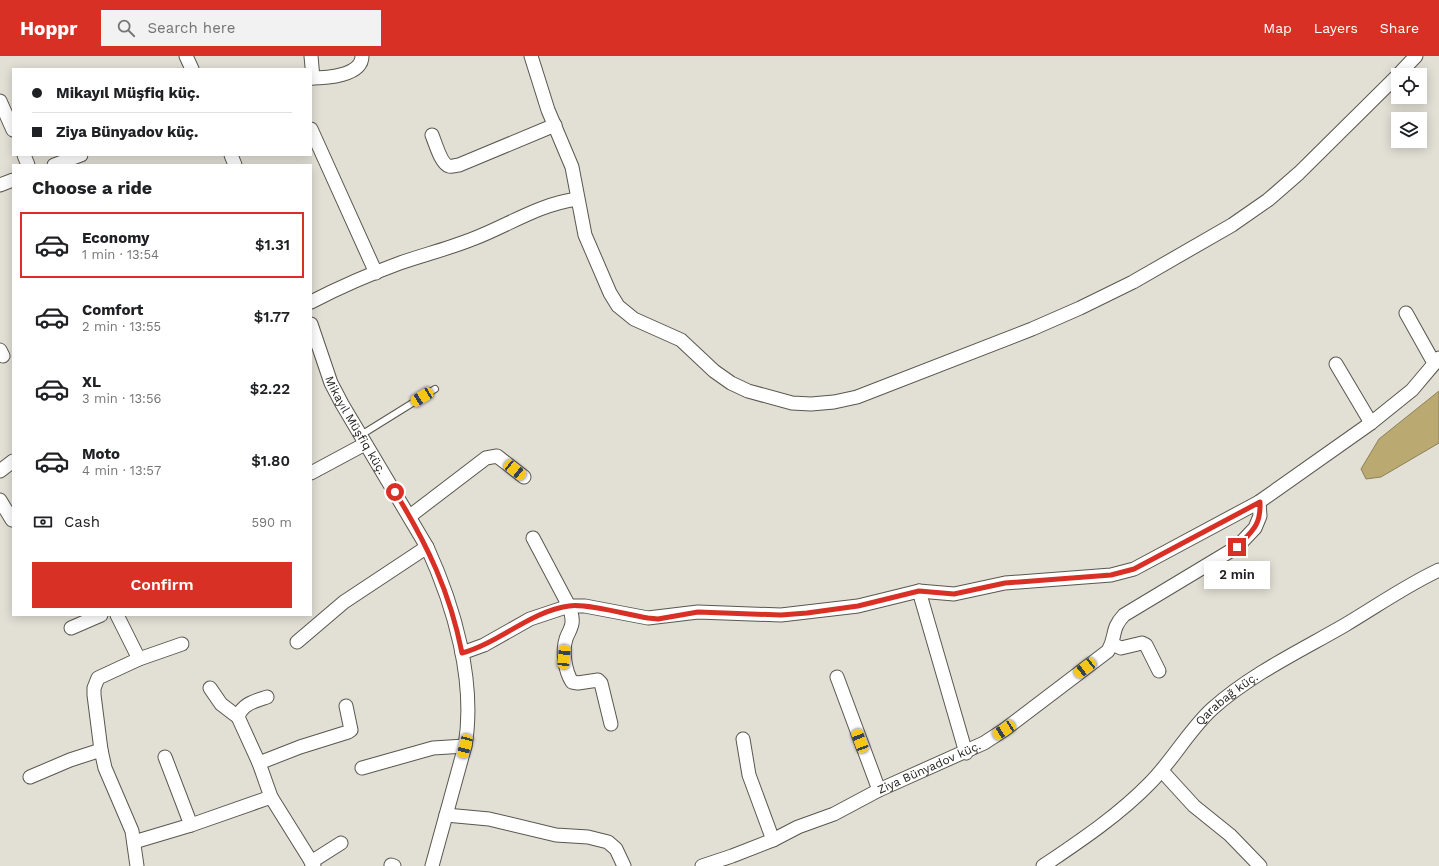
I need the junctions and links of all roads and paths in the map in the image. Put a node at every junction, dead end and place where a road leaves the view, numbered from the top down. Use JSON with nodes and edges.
{"nodes":[{"id":1,"x":186,"y":56,"type":"edge"},
{"id":2,"x":310,"y":56,"type":"edge"},
{"id":3,"x":362,"y":56,"type":"edge"},
{"id":4,"x":531,"y":56,"type":"edge"},
{"id":5,"x":1416,"y":56,"type":"edge"},
{"id":6,"x":192,"y":68,"type":"edge"},
{"id":7,"x":311,"y":68,"type":"edge"},
{"id":8,"x":1405,"y":68,"type":"edge"},
{"id":9,"x":312,"y":78,"type":"edge"},
{"id":10,"x":1391,"y":82,"type":"edge"},
{"id":11,"x":1,"y":108,"type":"edge"},
{"id":12,"x":555,"y":125,"type":"junction"},
{"id":13,"x":12,"y":128,"type":"edge"},
{"id":14,"x":312,"y":132,"type":"edge"},
{"id":15,"x":432,"y":135,"type":"dead end"},
{"id":16,"x":78,"y":156,"type":"edge"},
{"id":17,"x":57,"y":164,"type":"edge"},
{"id":18,"x":12,"y":180,"type":"edge"},
{"id":19,"x":0,"y":185,"type":"edge"},
{"id":20,"x":577,"y":199,"type":"junction"},
{"id":21,"x":376,"y":273,"type":"junction"},
{"id":22,"x":312,"y":302,"type":"edge"},
{"id":23,"x":1406,"y":313,"type":"dead end"},
{"id":24,"x":312,"y":327,"type":"edge"},
{"id":25,"x":1437,"y":361,"type":"edge"},
{"id":26,"x":1336,"y":364,"type":"dead end"},
{"id":27,"x":435,"y":389,"type":"dead end"},
{"id":28,"x":1371,"y":423,"type":"junction"},
{"id":29,"x":363,"y":439,"type":"junction"},
{"id":30,"x":12,"y":462,"type":"edge"},
{"id":31,"x":0,"y":471,"type":"edge"},
{"id":32,"x":312,"y":472,"type":"edge"},
{"id":33,"x":524,"y":478,"type":"dead end"},
{"id":34,"x":0,"y":500,"type":"edge"},
{"id":35,"x":1260,"y":502,"type":"junction"},
{"id":36,"x":410,"y":516,"type":"junction"},
{"id":37,"x":12,"y":520,"type":"edge"},
{"id":38,"x":533,"y":538,"type":"dead end"},
{"id":39,"x":427,"y":547,"type":"junction"},
{"id":40,"x":1439,"y":570,"type":"edge"},
{"id":41,"x":919,"y":591,"type":"junction"},
{"id":42,"x":569,"y":606,"type":"junction"},
{"id":43,"x":99,"y":616,"type":"edge"},
{"id":44,"x":118,"y":616,"type":"edge"},
{"id":45,"x":72,"y":628,"type":"dead end"},
{"id":46,"x":297,"y":642,"type":"dead end"},
{"id":47,"x":182,"y":644,"type":"dead end"},
{"id":48,"x":1112,"y":644,"type":"junction"},
{"id":49,"x":462,"y":653,"type":"junction"},
{"id":50,"x":140,"y":659,"type":"junction"},
{"id":51,"x":1159,"y":672,"type":"dead end"},
{"id":52,"x":837,"y":677,"type":"dead end"},
{"id":53,"x":210,"y":688,"type":"dead end"},
{"id":54,"x":267,"y":697,"type":"dead end"},
{"id":55,"x":346,"y":706,"type":"dead end"},
{"id":56,"x":238,"y":717,"type":"junction"},
{"id":57,"x":611,"y":724,"type":"dead end"},
{"id":58,"x":743,"y":739,"type":"dead end"},
{"id":59,"x":465,"y":746,"type":"junction"},
{"id":60,"x":101,"y":750,"type":"junction"},
{"id":61,"x":966,"y":753,"type":"junction"},
{"id":62,"x":165,"y":757,"type":"dead end"},
{"id":63,"x":259,"y":764,"type":"junction"},
{"id":64,"x":362,"y":768,"type":"dead end"},
{"id":65,"x":1162,"y":770,"type":"junction"},
{"id":66,"x":30,"y":777,"type":"dead end"},
{"id":67,"x":880,"y":790,"type":"junction"},
{"id":68,"x":271,"y":797,"type":"junction"},
{"id":69,"x":446,"y":815,"type":"junction"},
{"id":70,"x":191,"y":825,"type":"junction"},
{"id":71,"x":773,"y":840,"type":"junction"},
{"id":72,"x":134,"y":842,"type":"junction"},
{"id":73,"x":341,"y":843,"type":"dead end"},
{"id":74,"x":312,"y":864,"type":"edge"},
{"id":75,"x":136,"y":866,"type":"edge"},
{"id":76,"x":432,"y":866,"type":"edge"},
{"id":77,"x":624,"y":866,"type":"edge"},
{"id":78,"x":702,"y":866,"type":"edge"},
{"id":79,"x":1043,"y":866,"type":"edge"},
{"id":80,"x":1260,"y":866,"type":"edge"}],
"edges":[{"from":1,"to":6,"type":"street"},
{"from":2,"to":7,"type":"street"},
{"from":3,"to":9,"type":"street"},
{"from":4,"to":12,"type":"street"},
{"from":5,"to":8,"type":"street"},
{"from":10,"to":20,"type":"street"},
{"from":11,"to":13,"type":"street"},
{"from":12,"to":15,"type":"street"},
{"from":12,"to":20,"type":"street"},
{"from":14,"to":21,"type":"street"},
{"from":16,"to":17,"type":"street"},
{"from":18,"to":19,"type":"street"},
{"from":20,"to":21,"type":"street"},
{"from":21,"to":22,"type":"street"},
{"from":23,"to":25,"type":"street"},
{"from":24,"to":29,"type":"street","name":"Mikayıl Müşfiq küç."},
{"from":25,"to":28,"type":"street"},
{"from":26,"to":28,"type":"street"},
{"from":27,"to":29,"type":"lane"},
{"from":28,"to":35,"type":"street"},
{"from":29,"to":32,"type":"street"},
{"from":29,"to":36,"type":"street","name":"Mikayıl Müşfiq küç."},
{"from":30,"to":31,"type":"street"},
{"from":33,"to":36,"type":"street"},
{"from":34,"to":37,"type":"street"},
{"from":35,"to":41,"type":"street"},
{"from":35,"to":48,"type":"street"},
{"from":36,"to":39,"type":"street","name":"Mikayıl Müşfiq küç."},
{"from":38,"to":42,"type":"street"},
{"from":39,"to":46,"type":"street"},
{"from":39,"to":49,"type":"street","name":"Mikayıl Müşfiq küç."},
{"from":40,"to":65,"type":"street","name":"Qarabağ küç."},
{"from":41,"to":42,"type":"street"},
{"from":41,"to":61,"type":"street"},
{"from":42,"to":49,"type":"street"},
{"from":42,"to":57,"type":"street"},
{"from":43,"to":45,"type":"street"},
{"from":44,"to":50,"type":"street"},
{"from":47,"to":50,"type":"street"},
{"from":48,"to":51,"type":"street"},
{"from":48,"to":61,"type":"street","name":"Ziya Bünyadov küç."},
{"from":49,"to":59,"type":"street","name":"Mikayıl Müşfiq küç."},
{"from":50,"to":60,"type":"street"},
{"from":52,"to":67,"type":"street"},
{"from":53,"to":56,"type":"street"},
{"from":54,"to":56,"type":"street"},
{"from":55,"to":63,"type":"street"},
{"from":56,"to":63,"type":"street"},
{"from":58,"to":71,"type":"street"},
{"from":59,"to":64,"type":"street"},
{"from":59,"to":69,"type":"street","name":"Mikayıl Müşfiq küç."},
{"from":60,"to":66,"type":"street"},
{"from":60,"to":72,"type":"street"},
{"from":61,"to":67,"type":"street","name":"Ziya Bünyadov küç."},
{"from":62,"to":70,"type":"street"},
{"from":63,"to":68,"type":"street"},
{"from":65,"to":79,"type":"street","name":"Qarabağ küç."},
{"from":65,"to":80,"type":"street"},
{"from":67,"to":71,"type":"street","name":"Ziya Bünyadov küç."},
{"from":68,"to":70,"type":"street"},
{"from":68,"to":74,"type":"street"},
{"from":69,"to":76,"type":"street","name":"Mikayıl Müşfiq küç."},
{"from":69,"to":77,"type":"street"},
{"from":70,"to":72,"type":"street"},
{"from":71,"to":78,"type":"street","name":"Ziya Bünyadov küç."},
{"from":72,"to":75,"type":"street"},
{"from":73,"to":74,"type":"street"}]}
